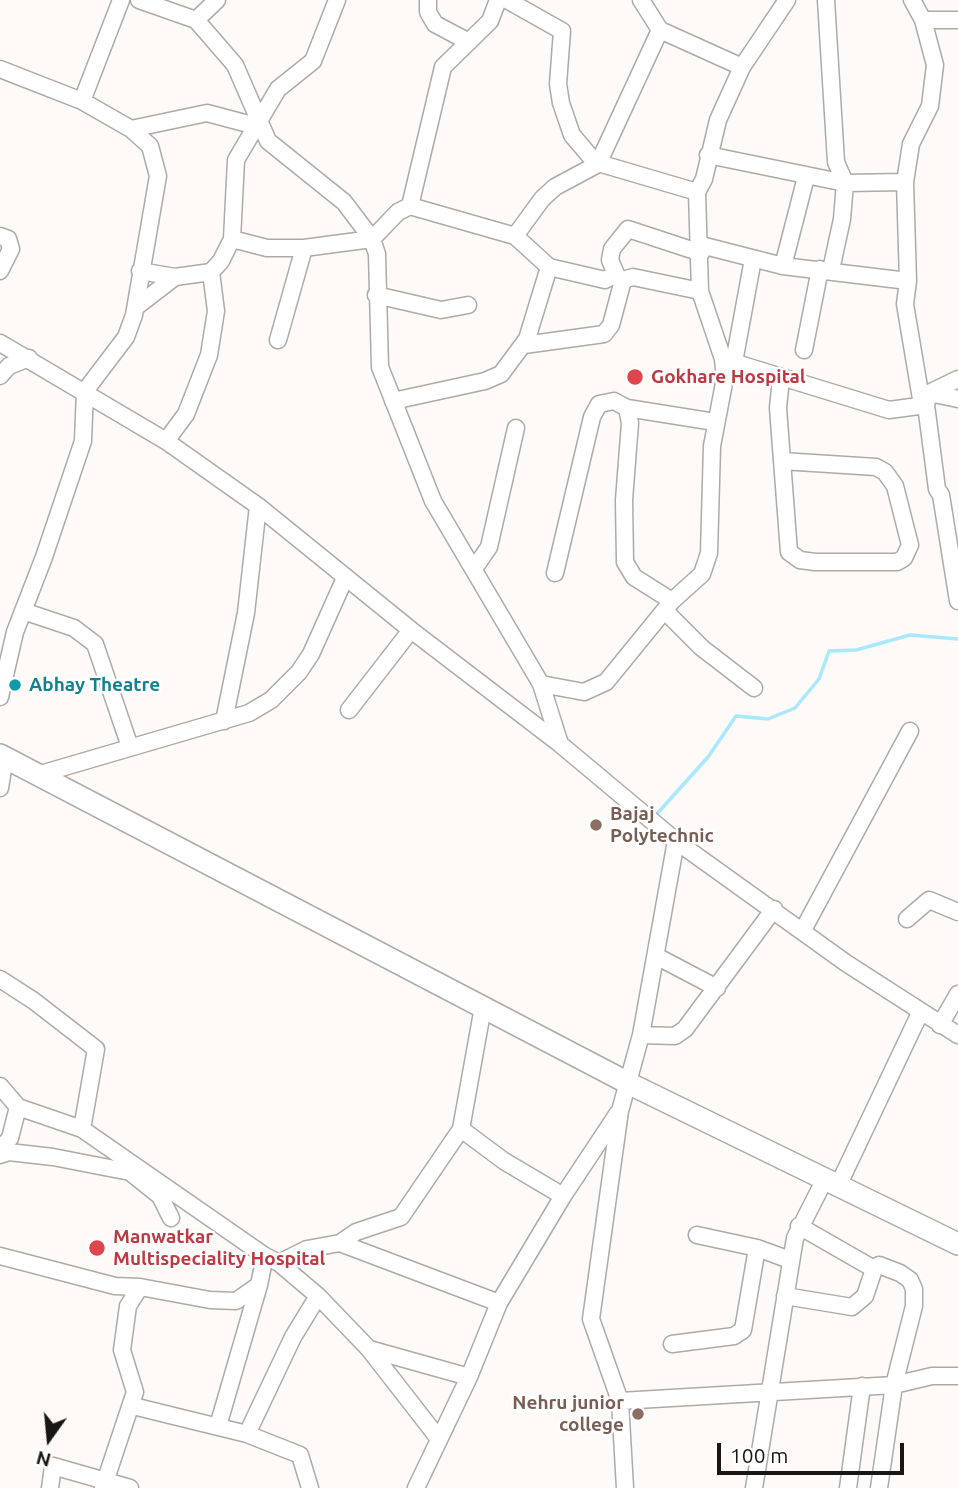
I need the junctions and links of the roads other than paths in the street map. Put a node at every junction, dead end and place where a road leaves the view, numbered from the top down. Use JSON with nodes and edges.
{"nodes":[{"id":1,"x":121,"y":0,"type":"edge"},
{"id":2,"x":139,"y":0,"type":"edge"},
{"id":3,"x":217,"y":0,"type":"edge"},
{"id":4,"x":337,"y":0,"type":"edge"},
{"id":5,"x":428,"y":0,"type":"edge"},
{"id":6,"x":498,"y":0,"type":"edge"},
{"id":7,"x":507,"y":0,"type":"edge"},
{"id":8,"x":641,"y":0,"type":"edge"},
{"id":9,"x":787,"y":0,"type":"edge"},
{"id":10,"x":826,"y":0,"type":"edge"},
{"id":11,"x":929,"y":0,"type":"edge"},
{"id":12,"x":918,"y":11,"type":"edge"},
{"id":13,"x":196,"y":20,"type":"junction"},
{"id":14,"x":958,"y":20,"type":"edge"},
{"id":15,"x":660,"y":30,"type":"junction"},
{"id":16,"x":469,"y":42,"type":"junction"},
{"id":17,"x":742,"y":67,"type":"junction"},
{"id":18,"x":0,"y":69,"type":"edge"},
{"id":19,"x":82,"y":101,"type":"junction"},
{"id":20,"x":258,"y":123,"type":"junction"},
{"id":21,"x":131,"y":129,"type":"junction"},
{"id":22,"x":708,"y":155,"type":"junction"},
{"id":23,"x":598,"y":164,"type":"junction"},
{"id":24,"x":806,"y":177,"type":"junction"},
{"id":25,"x":905,"y":182,"type":"junction"},
{"id":26,"x":845,"y":183,"type":"junction"},
{"id":27,"x":697,"y":192,"type":"junction"},
{"id":28,"x":410,"y":206,"type":"junction"},
{"id":29,"x":0,"y":236,"type":"edge"},
{"id":30,"x":515,"y":236,"type":"junction"},
{"id":31,"x":232,"y":239,"type":"junction"},
{"id":32,"x":372,"y":239,"type":"junction"},
{"id":33,"x":304,"y":248,"type":"junction"},
{"id":34,"x":701,"y":249,"type":"junction"},
{"id":35,"x":753,"y":259,"type":"junction"},
{"id":36,"x":783,"y":266,"type":"junction"},
{"id":37,"x":549,"y":267,"type":"junction"},
{"id":38,"x":826,"y":269,"type":"junction"},
{"id":39,"x":0,"y":271,"type":"edge"},
{"id":40,"x":140,"y":271,"type":"junction"},
{"id":41,"x":211,"y":272,"type":"junction"},
{"id":42,"x":175,"y":278,"type":"junction"},
{"id":43,"x":908,"y":281,"type":"junction"},
{"id":44,"x":701,"y":291,"type":"junction"},
{"id":45,"x":376,"y":295,"type":"junction"},
{"id":46,"x":468,"y":305,"type":"dead end"},
{"id":47,"x":136,"y":307,"type":"junction"},
{"id":48,"x":278,"y":341,"type":"dead end"},
{"id":49,"x":0,"y":343,"type":"edge"},
{"id":50,"x":524,"y":345,"type":"junction"},
{"id":51,"x":804,"y":350,"type":"dead end"},
{"id":52,"x":29,"y":358,"type":"junction"},
{"id":53,"x":728,"y":360,"type":"junction"},
{"id":54,"x":0,"y":376,"type":"edge"},
{"id":55,"x":781,"y":378,"type":"junction"},
{"id":56,"x":958,"y":379,"type":"edge"},
{"id":57,"x":85,"y":391,"type":"junction"},
{"id":58,"x":958,"y":400,"type":"edge"},
{"id":59,"x":393,"y":401,"type":"junction"},
{"id":60,"x":926,"y":401,"type":"junction"},
{"id":61,"x":627,"y":408,"type":"junction"},
{"id":62,"x":715,"y":422,"type":"junction"},
{"id":63,"x":516,"y":428,"type":"dead end"},
{"id":64,"x":166,"y":441,"type":"junction"},
{"id":65,"x":782,"y":461,"type":"junction"},
{"id":66,"x":258,"y":506,"type":"junction"},
{"id":67,"x":474,"y":569,"type":"junction"},
{"id":68,"x":555,"y":573,"type":"dead end"},
{"id":69,"x":345,"y":578,"type":"junction"},
{"id":70,"x":958,"y":601,"type":"edge"},
{"id":71,"x":669,"y":607,"type":"junction"},
{"id":72,"x":23,"y":611,"type":"junction"},
{"id":73,"x":411,"y":630,"type":"junction"},
{"id":74,"x":541,"y":684,"type":"junction"},
{"id":75,"x":754,"y":688,"type":"dead end"},
{"id":76,"x":0,"y":696,"type":"edge"},
{"id":77,"x":349,"y":710,"type":"dead end"},
{"id":78,"x":224,"y":721,"type":"junction"},
{"id":79,"x":910,"y":731,"type":"dead end"},
{"id":80,"x":560,"y":744,"type":"junction"},
{"id":81,"x":130,"y":747,"type":"junction"},
{"id":82,"x":2,"y":756,"type":"edge"},
{"id":83,"x":37,"y":775,"type":"junction"},
{"id":84,"x":0,"y":788,"type":"edge"},
{"id":85,"x":676,"y":841,"type":"junction"},
{"id":86,"x":774,"y":909,"type":"junction"},
{"id":87,"x":958,"y":912,"type":"edge"},
{"id":88,"x":907,"y":919,"type":"dead end"},
{"id":89,"x":803,"y":930,"type":"junction"},
{"id":90,"x":656,"y":956,"type":"junction"},
{"id":91,"x":0,"y":979,"type":"edge"},
{"id":92,"x":717,"y":988,"type":"junction"},
{"id":93,"x":958,"y":995,"type":"edge"},
{"id":94,"x":483,"y":1007,"type":"junction"},
{"id":95,"x":920,"y":1013,"type":"junction"},
{"id":96,"x":940,"y":1025,"type":"junction"},
{"id":97,"x":641,"y":1035,"type":"junction"},
{"id":98,"x":958,"y":1035,"type":"edge"},
{"id":99,"x":630,"y":1084,"type":"junction"},
{"id":100,"x":0,"y":1086,"type":"edge"},
{"id":101,"x":18,"y":1107,"type":"junction"},
{"id":102,"x":620,"y":1111,"type":"junction"},
{"id":103,"x":82,"y":1129,"type":"junction"},
{"id":104,"x":461,"y":1129,"type":"junction"},
{"id":105,"x":0,"y":1153,"type":"edge"},
{"id":106,"x":832,"y":1182,"type":"junction"},
{"id":107,"x":563,"y":1196,"type":"junction"},
{"id":108,"x":172,"y":1218,"type":"dead end"},
{"id":109,"x":799,"y":1226,"type":"junction"},
{"id":110,"x":696,"y":1235,"type":"dead end"},
{"id":111,"x":340,"y":1243,"type":"junction"},
{"id":112,"x":958,"y":1244,"type":"edge"},
{"id":113,"x":757,"y":1248,"type":"junction"},
{"id":114,"x":0,"y":1256,"type":"edge"},
{"id":115,"x":272,"y":1260,"type":"junction"},
{"id":116,"x":790,"y":1260,"type":"junction"},
{"id":117,"x":874,"y":1269,"type":"junction"},
{"id":118,"x":259,"y":1285,"type":"junction"},
{"id":119,"x":140,"y":1287,"type":"junction"},
{"id":120,"x":318,"y":1296,"type":"junction"},
{"id":121,"x":785,"y":1296,"type":"junction"},
{"id":122,"x":499,"y":1303,"type":"junction"},
{"id":123,"x":672,"y":1344,"type":"dead end"},
{"id":124,"x":369,"y":1349,"type":"junction"},
{"id":125,"x":958,"y":1376,"type":"edge"},
{"id":126,"x":469,"y":1377,"type":"junction"},
{"id":127,"x":894,"y":1385,"type":"junction"},
{"id":128,"x":862,"y":1386,"type":"junction"},
{"id":129,"x":769,"y":1391,"type":"junction"},
{"id":130,"x":620,"y":1401,"type":"junction"},
{"id":131,"x":132,"y":1406,"type":"junction"},
{"id":132,"x":218,"y":1426,"type":"junction"},
{"id":133,"x":247,"y":1434,"type":"junction"},
{"id":134,"x":439,"y":1438,"type":"junction"},
{"id":135,"x":104,"y":1484,"type":"edge"},
{"id":136,"x":50,"y":1488,"type":"edge"},
{"id":137,"x":130,"y":1488,"type":"edge"},
{"id":138,"x":310,"y":1488,"type":"edge"},
{"id":139,"x":415,"y":1488,"type":"edge"},
{"id":140,"x":625,"y":1488,"type":"edge"},
{"id":141,"x":754,"y":1488,"type":"edge"},
{"id":142,"x":848,"y":1488,"type":"edge"},
{"id":143,"x":879,"y":1488,"type":"edge"}],
"edges":[{"from":1,"to":19,"type":"street"},
{"from":2,"to":13,"type":"street"},
{"from":3,"to":13,"type":"street"},
{"from":4,"to":20,"type":"street"},
{"from":5,"to":16,"type":"street"},
{"from":6,"to":16,"type":"street"},
{"from":7,"to":23,"type":"street"},
{"from":8,"to":15,"type":"street"},
{"from":9,"to":17,"type":"street"},
{"from":10,"to":26,"type":"street"},
{"from":11,"to":12,"type":"street"},
{"from":12,"to":14,"type":"street"},
{"from":12,"to":25,"type":"street"},
{"from":13,"to":20,"type":"street"},
{"from":15,"to":17,"type":"street"},
{"from":15,"to":23,"type":"street"},
{"from":16,"to":28,"type":"street"},
{"from":17,"to":22,"type":"street"},
{"from":18,"to":19,"type":"street"},
{"from":19,"to":21,"type":"street"},
{"from":20,"to":21,"type":"street"},
{"from":20,"to":31,"type":"street"},
{"from":20,"to":32,"type":"street"},
{"from":21,"to":40,"type":"street"},
{"from":22,"to":24,"type":"street"},
{"from":22,"to":27,"type":"street"},
{"from":23,"to":27,"type":"street"},
{"from":23,"to":30,"type":"street"},
{"from":24,"to":26,"type":"street"},
{"from":24,"to":36,"type":"street"},
{"from":25,"to":26,"type":"street"},
{"from":25,"to":43,"type":"street"},
{"from":26,"to":38,"type":"street"},
{"from":27,"to":34,"type":"street"},
{"from":28,"to":30,"type":"street"},
{"from":28,"to":32,"type":"street"},
{"from":29,"to":39,"type":"street"},
{"from":30,"to":37,"type":"street"},
{"from":31,"to":33,"type":"street"},
{"from":31,"to":41,"type":"street"},
{"from":32,"to":33,"type":"street"},
{"from":32,"to":45,"type":"street"},
{"from":33,"to":48,"type":"street"},
{"from":34,"to":35,"type":"street"},
{"from":34,"to":37,"type":"street"},
{"from":34,"to":44,"type":"street"},
{"from":35,"to":36,"type":"street"},
{"from":35,"to":53,"type":"street"},
{"from":36,"to":38,"type":"street"},
{"from":37,"to":50,"type":"street"},
{"from":38,"to":43,"type":"street"},
{"from":38,"to":51,"type":"street"},
{"from":40,"to":42,"type":"street"},
{"from":40,"to":47,"type":"street"},
{"from":41,"to":42,"type":"street"},
{"from":41,"to":64,"type":"street"},
{"from":42,"to":47,"type":"street"},
{"from":43,"to":60,"type":"street"},
{"from":44,"to":50,"type":"street"},
{"from":44,"to":53,"type":"street"},
{"from":45,"to":46,"type":"street"},
{"from":45,"to":59,"type":"street"},
{"from":47,"to":57,"type":"street"},
{"from":49,"to":52,"type":"street"},
{"from":50,"to":59,"type":"street"},
{"from":52,"to":54,"type":"street"},
{"from":52,"to":57,"type":"street"},
{"from":53,"to":55,"type":"street"},
{"from":53,"to":62,"type":"street"},
{"from":55,"to":60,"type":"street"},
{"from":55,"to":65,"type":"street"},
{"from":56,"to":60,"type":"street"},
{"from":57,"to":64,"type":"street"},
{"from":57,"to":72,"type":"street"},
{"from":58,"to":60,"type":"street"},
{"from":59,"to":67,"type":"street"},
{"from":60,"to":70,"type":"street"},
{"from":61,"to":62,"type":"street"},
{"from":61,"to":68,"type":"street"},
{"from":61,"to":71,"type":"street"},
{"from":62,"to":71,"type":"street"},
{"from":63,"to":67,"type":"street"},
{"from":64,"to":66,"type":"street"},
{"from":65,"to":65,"type":"street"},
{"from":66,"to":69,"type":"street"},
{"from":66,"to":78,"type":"street"},
{"from":67,"to":74,"type":"street"},
{"from":69,"to":73,"type":"street"},
{"from":69,"to":78,"type":"street"},
{"from":71,"to":74,"type":"street"},
{"from":71,"to":75,"type":"street"},
{"from":72,"to":76,"type":"street"},
{"from":72,"to":81,"type":"street"},
{"from":73,"to":77,"type":"street"},
{"from":73,"to":80,"type":"street"},
{"from":74,"to":80,"type":"street"},
{"from":78,"to":81,"type":"street"},
{"from":79,"to":89,"type":"street"},
{"from":80,"to":85,"type":"street"},
{"from":81,"to":83,"type":"street"},
{"from":82,"to":83,"type":"main road"},
{"from":82,"to":84,"type":"street"},
{"from":83,"to":94,"type":"main road"},
{"from":85,"to":86,"type":"street"},
{"from":85,"to":90,"type":"street"},
{"from":86,"to":89,"type":"street"},
{"from":86,"to":92,"type":"street"},
{"from":87,"to":88,"type":"street"},
{"from":89,"to":95,"type":"street"},
{"from":90,"to":92,"type":"street"},
{"from":90,"to":97,"type":"street"},
{"from":91,"to":103,"type":"street"},
{"from":92,"to":97,"type":"street"},
{"from":93,"to":96,"type":"street"},
{"from":94,"to":99,"type":"main road"},
{"from":94,"to":104,"type":"street"},
{"from":95,"to":96,"type":"street"},
{"from":95,"to":106,"type":"street"},
{"from":96,"to":98,"type":"street"},
{"from":97,"to":99,"type":"street"},
{"from":99,"to":102,"type":"street"},
{"from":99,"to":106,"type":"main road"},
{"from":100,"to":101,"type":"street"},
{"from":101,"to":103,"type":"street"},
{"from":101,"to":105,"type":"street"},
{"from":102,"to":107,"type":"street"},
{"from":102,"to":130,"type":"street"},
{"from":103,"to":115,"type":"street"},
{"from":104,"to":107,"type":"street"},
{"from":104,"to":111,"type":"street"},
{"from":105,"to":108,"type":"street"},
{"from":106,"to":109,"type":"street"},
{"from":106,"to":112,"type":"main road"},
{"from":107,"to":122,"type":"street"},
{"from":109,"to":116,"type":"street"},
{"from":109,"to":117,"type":"street"},
{"from":110,"to":113,"type":"street"},
{"from":111,"to":115,"type":"street"},
{"from":111,"to":122,"type":"street"},
{"from":113,"to":116,"type":"street"},
{"from":113,"to":123,"type":"street"},
{"from":114,"to":119,"type":"street"},
{"from":115,"to":118,"type":"street"},
{"from":115,"to":120,"type":"street"},
{"from":116,"to":121,"type":"street"},
{"from":117,"to":121,"type":"street"},
{"from":117,"to":127,"type":"street"},
{"from":118,"to":119,"type":"street"},
{"from":118,"to":132,"type":"street"},
{"from":119,"to":131,"type":"street"},
{"from":120,"to":124,"type":"street"},
{"from":120,"to":133,"type":"street"},
{"from":121,"to":129,"type":"street"},
{"from":122,"to":126,"type":"street"},
{"from":124,"to":126,"type":"street"},
{"from":124,"to":134,"type":"street"},
{"from":125,"to":127,"type":"street"},
{"from":126,"to":134,"type":"street"},
{"from":127,"to":128,"type":"street"},
{"from":127,"to":143,"type":"street"},
{"from":128,"to":129,"type":"street"},
{"from":128,"to":142,"type":"street"},
{"from":129,"to":130,"type":"street"},
{"from":129,"to":141,"type":"street"},
{"from":130,"to":140,"type":"street"},
{"from":131,"to":132,"type":"street"},
{"from":131,"to":135,"type":"street"},
{"from":132,"to":133,"type":"street"},
{"from":133,"to":138,"type":"street"},
{"from":134,"to":139,"type":"street"},
{"from":135,"to":136,"type":"street"},
{"from":135,"to":137,"type":"street"}]}
